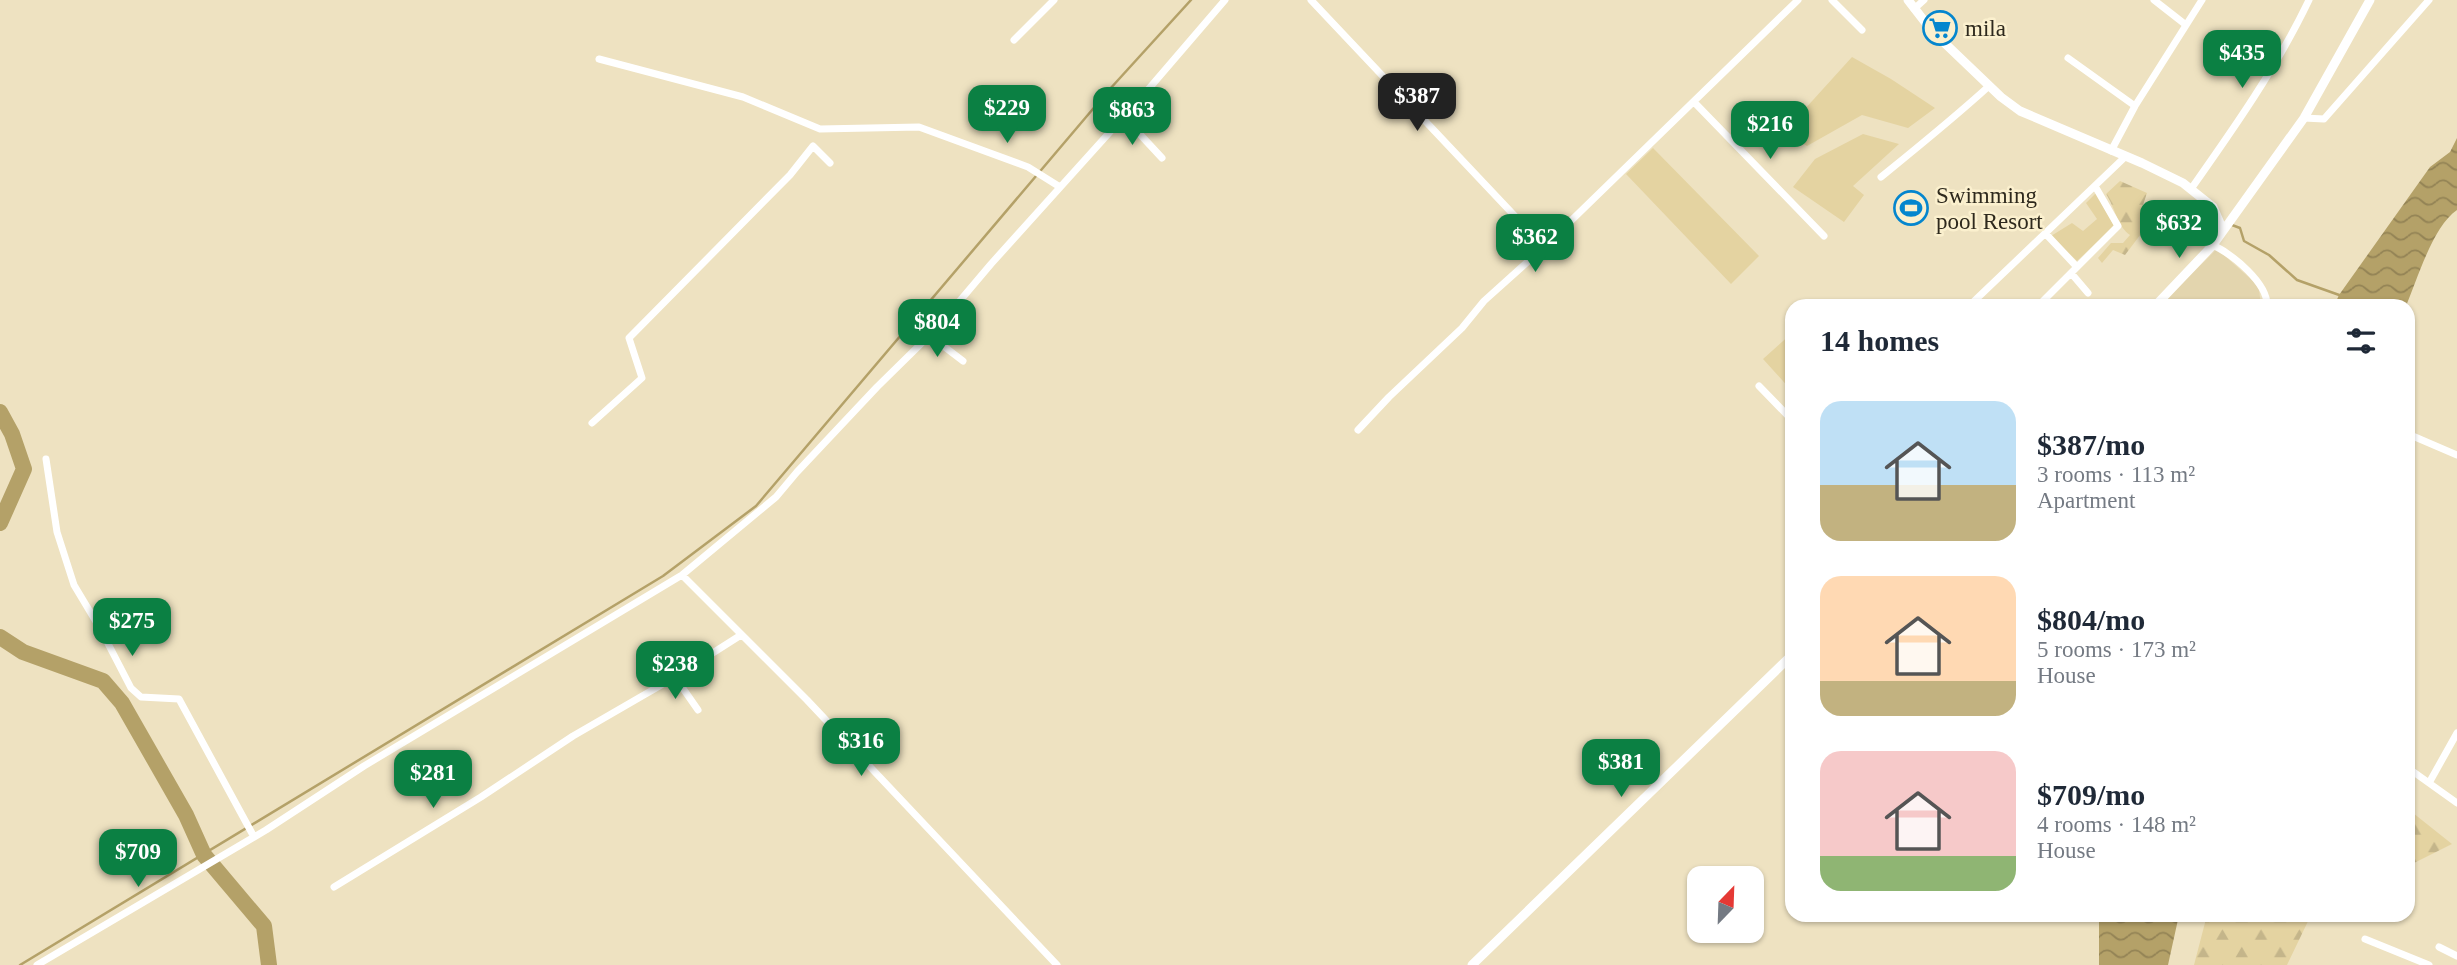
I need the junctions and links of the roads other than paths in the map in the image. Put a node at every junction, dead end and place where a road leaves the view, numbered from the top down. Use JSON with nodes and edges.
{"nodes":[{"id":1,"x":1054,"y":0,"type":"edge"},
{"id":2,"x":1225,"y":0,"type":"edge"},
{"id":3,"x":1311,"y":0,"type":"edge"},
{"id":4,"x":1798,"y":0,"type":"edge"},
{"id":5,"x":1832,"y":0,"type":"edge"},
{"id":6,"x":1908,"y":0,"type":"edge"},
{"id":7,"x":1924,"y":0,"type":"edge"},
{"id":8,"x":2154,"y":0,"type":"edge"},
{"id":9,"x":2202,"y":0,"type":"edge"},
{"id":10,"x":2309,"y":0,"type":"edge"},
{"id":11,"x":2370,"y":0,"type":"edge"},
{"id":12,"x":2429,"y":0,"type":"edge"},
{"id":13,"x":1914,"y":9,"type":"junction"},
{"id":14,"x":2186,"y":25,"type":"junction"},
{"id":15,"x":1862,"y":30,"type":"dead end"},
{"id":16,"x":1014,"y":40,"type":"dead end"},
{"id":17,"x":2068,"y":58,"type":"dead end"},
{"id":18,"x":599,"y":59,"type":"dead end"},
{"id":19,"x":1989,"y":86,"type":"junction"},
{"id":20,"x":1694,"y":102,"type":"junction"},
{"id":21,"x":2135,"y":106,"type":"junction"},
{"id":22,"x":1123,"y":116,"type":"junction"},
{"id":23,"x":2304,"y":118,"type":"junction"},
{"id":24,"x":2111,"y":150,"type":"junction"},
{"id":25,"x":2126,"y":156,"type":"junction"},
{"id":26,"x":1162,"y":158,"type":"dead end"},
{"id":27,"x":830,"y":163,"type":"dead end"},
{"id":28,"x":1881,"y":177,"type":"dead end"},
{"id":29,"x":1057,"y":185,"type":"junction"},
{"id":30,"x":2095,"y":186,"type":"junction"},
{"id":31,"x":2191,"y":189,"type":"junction"},
{"id":32,"x":2223,"y":230,"type":"junction"},
{"id":33,"x":2045,"y":233,"type":"junction"},
{"id":34,"x":1824,"y":236,"type":"dead end"},
{"id":35,"x":2213,"y":245,"type":"junction"},
{"id":36,"x":1544,"y":247,"type":"junction"},
{"id":37,"x":2074,"y":270,"type":"junction"},
{"id":38,"x":2088,"y":293,"type":"dead end"},
{"id":39,"x":1976,"y":299,"type":"edge"},
{"id":40,"x":2045,"y":299,"type":"edge"},
{"id":41,"x":2162,"y":299,"type":"edge"},
{"id":42,"x":2266,"y":299,"type":"edge"},
{"id":43,"x":929,"y":335,"type":"junction"},
{"id":44,"x":963,"y":360,"type":"dead end"},
{"id":45,"x":1759,"y":386,"type":"dead end"},
{"id":46,"x":1785,"y":413,"type":"edge"},
{"id":47,"x":592,"y":423,"type":"dead end"},
{"id":48,"x":1358,"y":430,"type":"dead end"},
{"id":49,"x":2415,"y":437,"type":"edge"},
{"id":50,"x":2457,"y":456,"type":"edge"},
{"id":51,"x":46,"y":459,"type":"dead end"},
{"id":52,"x":682,"y":575,"type":"junction"},
{"id":53,"x":741,"y":635,"type":"junction"},
{"id":54,"x":1785,"y":662,"type":"edge"},
{"id":55,"x":675,"y":677,"type":"junction"},
{"id":56,"x":698,"y":710,"type":"dead end"},
{"id":57,"x":2457,"y":733,"type":"edge"},
{"id":58,"x":2415,"y":773,"type":"edge"},
{"id":59,"x":2429,"y":783,"type":"junction"},
{"id":60,"x":2457,"y":803,"type":"edge"},
{"id":61,"x":252,"y":835,"type":"junction"},
{"id":62,"x":334,"y":887,"type":"dead end"},
{"id":63,"x":2365,"y":939,"type":"dead end"},
{"id":64,"x":2439,"y":947,"type":"dead end"},
{"id":65,"x":2457,"y":956,"type":"edge"},
{"id":66,"x":37,"y":965,"type":"edge"},
{"id":67,"x":1057,"y":965,"type":"edge"},
{"id":68,"x":1472,"y":965,"type":"edge"},
{"id":69,"x":2429,"y":965,"type":"edge"}],
"edges":[{"from":1,"to":16,"type":"street"},
{"from":2,"to":22,"type":"street"},
{"from":3,"to":36,"type":"street"},
{"from":4,"to":20,"type":"street"},
{"from":5,"to":15,"type":"street"},
{"from":6,"to":13,"type":"street"},
{"from":7,"to":13,"type":"street"},
{"from":8,"to":14,"type":"street"},
{"from":9,"to":14,"type":"street"},
{"from":10,"to":31,"type":"street"},
{"from":11,"to":23,"type":"street"},
{"from":12,"to":23,"type":"street"},
{"from":13,"to":19,"type":"street"},
{"from":14,"to":21,"type":"street"},
{"from":17,"to":21,"type":"street"},
{"from":18,"to":29,"type":"street"},
{"from":19,"to":24,"type":"street"},
{"from":19,"to":28,"type":"street"},
{"from":20,"to":34,"type":"street"},
{"from":20,"to":36,"type":"street"},
{"from":21,"to":24,"type":"street"},
{"from":22,"to":26,"type":"street"},
{"from":22,"to":29,"type":"street"},
{"from":23,"to":32,"type":"street"},
{"from":24,"to":25,"type":"street"},
{"from":25,"to":30,"type":"street"},
{"from":25,"to":31,"type":"street"},
{"from":27,"to":47,"type":"street"},
{"from":29,"to":43,"type":"street"},
{"from":30,"to":33,"type":"street"},
{"from":30,"to":37,"type":"street"},
{"from":31,"to":32,"type":"street"},
{"from":32,"to":35,"type":"street"},
{"from":33,"to":37,"type":"street"},
{"from":33,"to":39,"type":"street"},
{"from":35,"to":41,"type":"street"},
{"from":35,"to":42,"type":"street"},
{"from":36,"to":48,"type":"street"},
{"from":37,"to":38,"type":"street"},
{"from":37,"to":40,"type":"street"},
{"from":43,"to":44,"type":"street"},
{"from":43,"to":52,"type":"street"},
{"from":45,"to":46,"type":"street"},
{"from":49,"to":50,"type":"street"},
{"from":51,"to":61,"type":"street"},
{"from":52,"to":53,"type":"street"},
{"from":52,"to":61,"type":"street"},
{"from":53,"to":55,"type":"street"},
{"from":53,"to":67,"type":"street"},
{"from":54,"to":68,"type":"street"},
{"from":55,"to":56,"type":"street"},
{"from":55,"to":62,"type":"street"},
{"from":57,"to":59,"type":"street"},
{"from":58,"to":59,"type":"street"},
{"from":59,"to":60,"type":"street"},
{"from":61,"to":66,"type":"street"},
{"from":63,"to":69,"type":"street"},
{"from":64,"to":65,"type":"street"}]}
